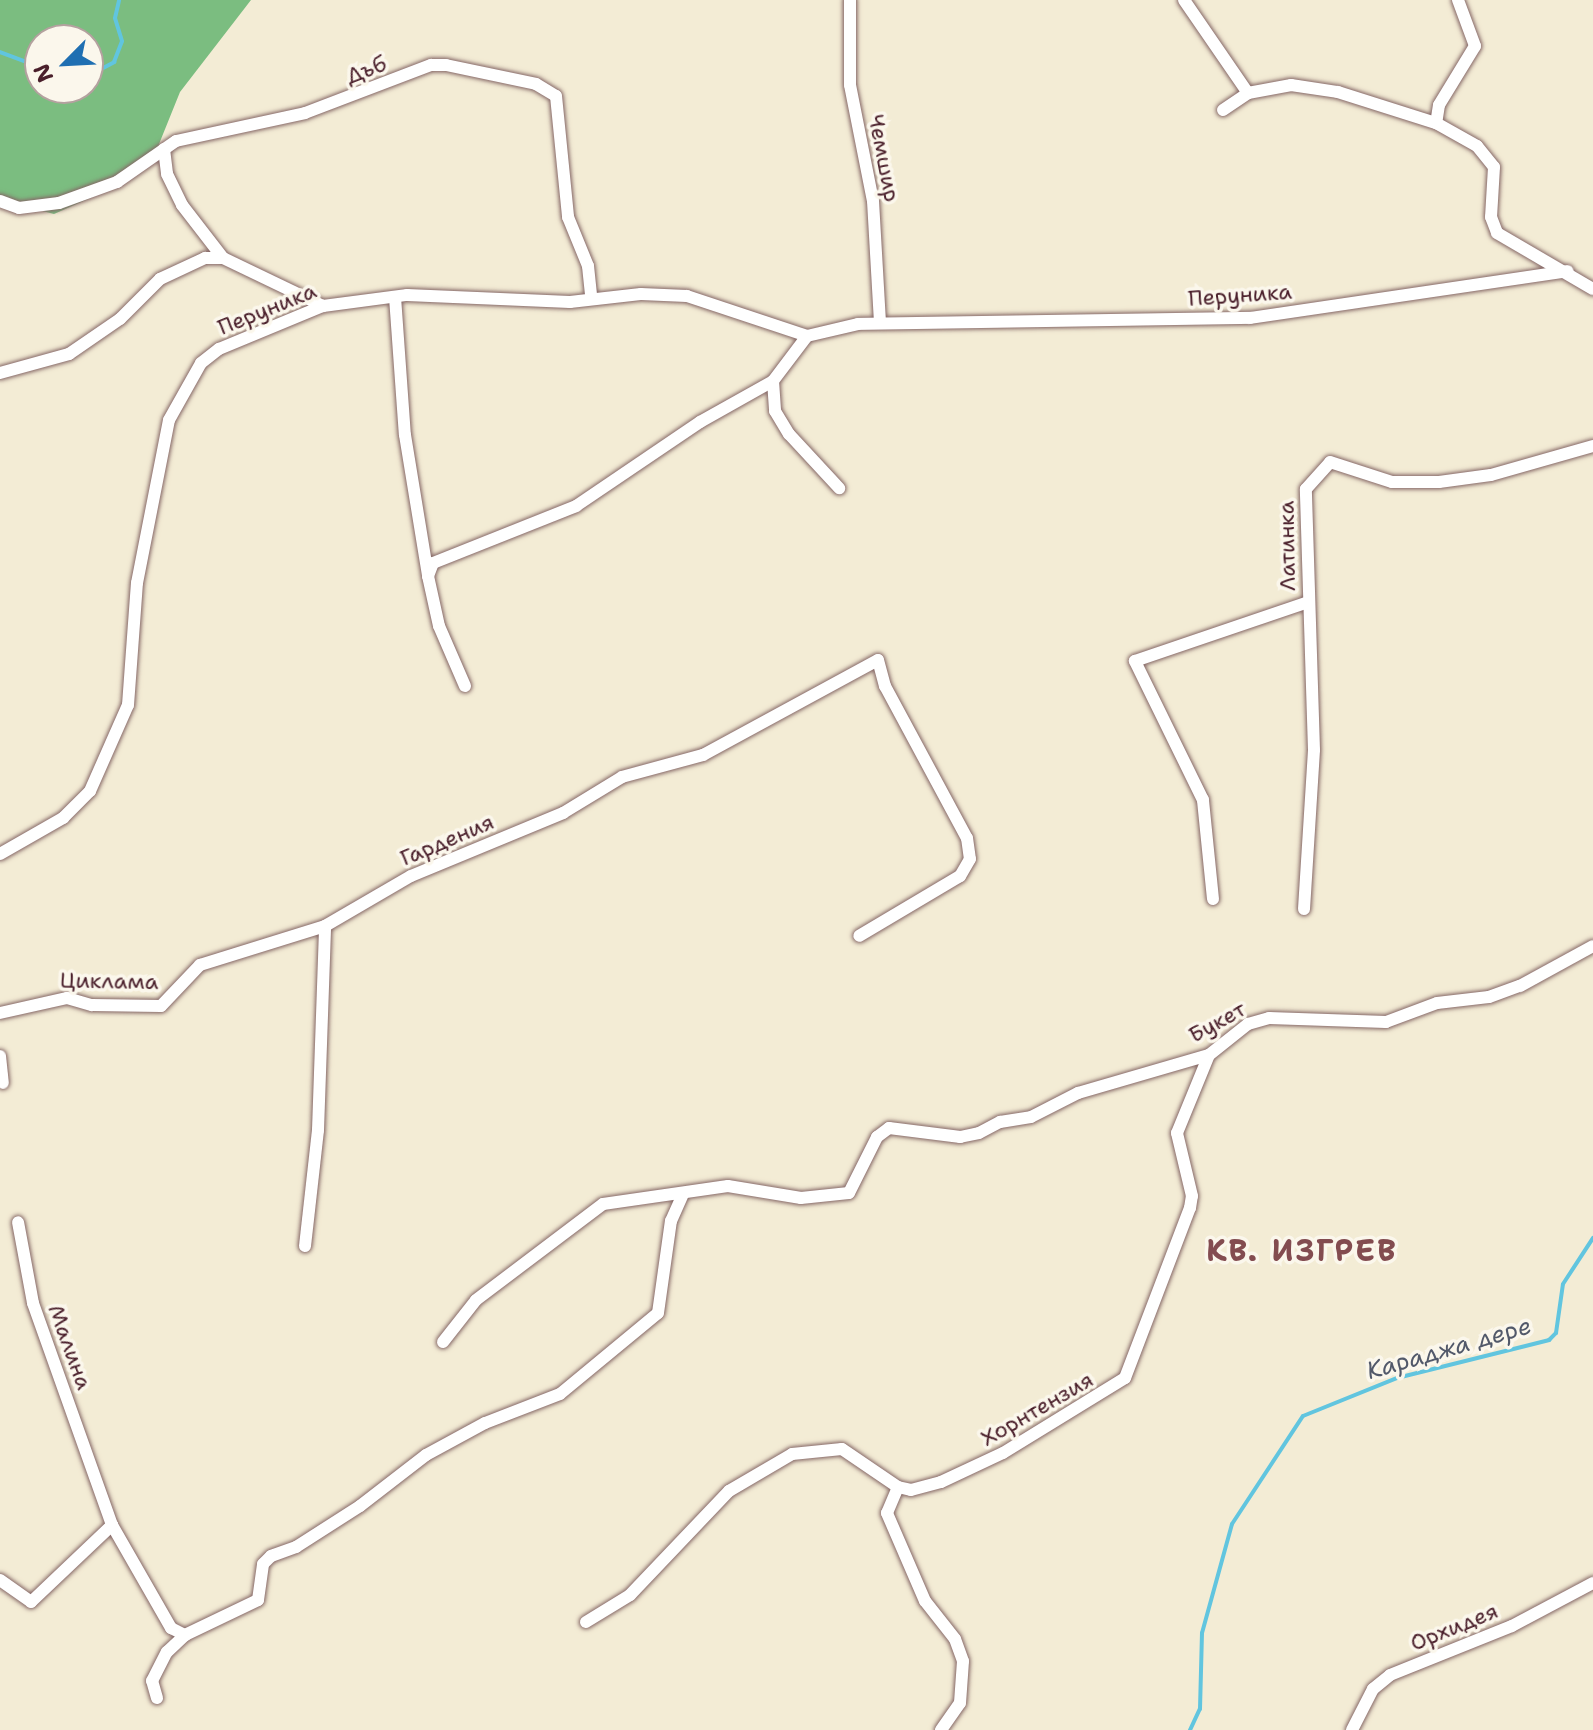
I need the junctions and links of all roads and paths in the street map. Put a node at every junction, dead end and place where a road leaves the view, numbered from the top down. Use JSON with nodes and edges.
{"nodes":[{"id":1,"x":850,"y":0,"type":"edge"},
{"id":2,"x":1184,"y":0,"type":"edge"},
{"id":3,"x":1458,"y":0,"type":"edge"},
{"id":4,"x":1248,"y":93,"type":"junction"},
{"id":5,"x":1223,"y":110,"type":"dead end"},
{"id":6,"x":1436,"y":123,"type":"junction"},
{"id":7,"x":164,"y":149,"type":"junction"},
{"id":8,"x":0,"y":201,"type":"edge"},
{"id":9,"x":223,"y":258,"type":"junction"},
{"id":10,"x":1568,"y":271,"type":"junction"},
{"id":11,"x":1593,"y":289,"type":"edge"},
{"id":12,"x":395,"y":297,"type":"junction"},
{"id":13,"x":591,"y":297,"type":"junction"},
{"id":14,"x":323,"y":306,"type":"junction"},
{"id":15,"x":880,"y":323,"type":"junction"},
{"id":16,"x":807,"y":336,"type":"junction"},
{"id":17,"x":0,"y":373,"type":"edge"},
{"id":18,"x":773,"y":381,"type":"junction"},
{"id":19,"x":1593,"y":446,"type":"edge"},
{"id":20,"x":839,"y":488,"type":"dead end"},
{"id":21,"x":428,"y":576,"type":"junction"},
{"id":22,"x":1308,"y":602,"type":"junction"},
{"id":23,"x":465,"y":686,"type":"dead end"},
{"id":24,"x":0,"y":854,"type":"edge"},
{"id":25,"x":1213,"y":899,"type":"dead end"},
{"id":26,"x":1304,"y":909,"type":"dead end"},
{"id":27,"x":325,"y":926,"type":"junction"},
{"id":28,"x":859,"y":936,"type":"dead end"},
{"id":29,"x":1593,"y":946,"type":"edge"},
{"id":30,"x":200,"y":965,"type":"joint"},
{"id":31,"x":0,"y":1013,"type":"edge"},
{"id":32,"x":1209,"y":1055,"type":"junction"},
{"id":33,"x":0,"y":1056,"type":"edge"},
{"id":34,"x":3,"y":1083,"type":"dead end"},
{"id":35,"x":683,"y":1194,"type":"junction"},
{"id":36,"x":18,"y":1222,"type":"dead end"},
{"id":37,"x":305,"y":1246,"type":"dead end"},
{"id":38,"x":443,"y":1342,"type":"dead end"},
{"id":39,"x":898,"y":1487,"type":"junction"},
{"id":40,"x":112,"y":1525,"type":"junction"},
{"id":41,"x":0,"y":1580,"type":"edge"},
{"id":42,"x":1593,"y":1583,"type":"edge"},
{"id":43,"x":586,"y":1622,"type":"dead end"},
{"id":44,"x":185,"y":1635,"type":"junction"},
{"id":45,"x":157,"y":1698,"type":"dead end"},
{"id":46,"x":941,"y":1730,"type":"edge"},
{"id":47,"x":1352,"y":1730,"type":"edge"}],
"edges":[{"from":1,"to":15,"type":"street","name":"Чемшир"},
{"from":2,"to":4,"type":"street"},
{"from":3,"to":6,"type":"street"},
{"from":4,"to":5,"type":"street"},
{"from":4,"to":6,"type":"street"},
{"from":6,"to":10,"type":"street"},
{"from":7,"to":8,"type":"street","name":"Дъб"},
{"from":7,"to":9,"type":"street"},
{"from":7,"to":13,"type":"street","name":"Дъб"},
{"from":9,"to":14,"type":"street"},
{"from":9,"to":17,"type":"street"},
{"from":10,"to":11,"type":"street"},
{"from":10,"to":15,"type":"street","name":"Перуника"},
{"from":12,"to":13,"type":"street","name":"Перуника"},
{"from":12,"to":14,"type":"street","name":"Перуника"},
{"from":12,"to":21,"type":"street"},
{"from":13,"to":16,"type":"street","name":"Перуника"},
{"from":14,"to":24,"type":"street","name":"Перуника"},
{"from":15,"to":16,"type":"street","name":"Перуника"},
{"from":16,"to":18,"type":"street"},
{"from":18,"to":20,"type":"street"},
{"from":18,"to":21,"type":"street"},
{"from":19,"to":22,"type":"street","name":"Латинка"},
{"from":21,"to":23,"type":"street"},
{"from":22,"to":25,"type":"street"},
{"from":22,"to":26,"type":"street","name":"Латинка"},
{"from":27,"to":28,"type":"street","name":"Гардения"},
{"from":27,"to":30,"type":"street","name":"Гардения"},
{"from":27,"to":37,"type":"street"},
{"from":29,"to":32,"type":"street","name":"Букет"},
{"from":30,"to":31,"type":"street","name":"Циклама"},
{"from":32,"to":35,"type":"street","name":"Букет"},
{"from":32,"to":39,"type":"street","name":"Хорнтензия"},
{"from":33,"to":34,"type":"street"},
{"from":35,"to":38,"type":"street"},
{"from":35,"to":44,"type":"street"},
{"from":36,"to":40,"type":"street","name":"Малина"},
{"from":39,"to":43,"type":"street"},
{"from":39,"to":46,"type":"street"},
{"from":40,"to":41,"type":"street"},
{"from":40,"to":44,"type":"street"},
{"from":42,"to":47,"type":"street","name":"Орхидея"},
{"from":44,"to":45,"type":"street"}]}
